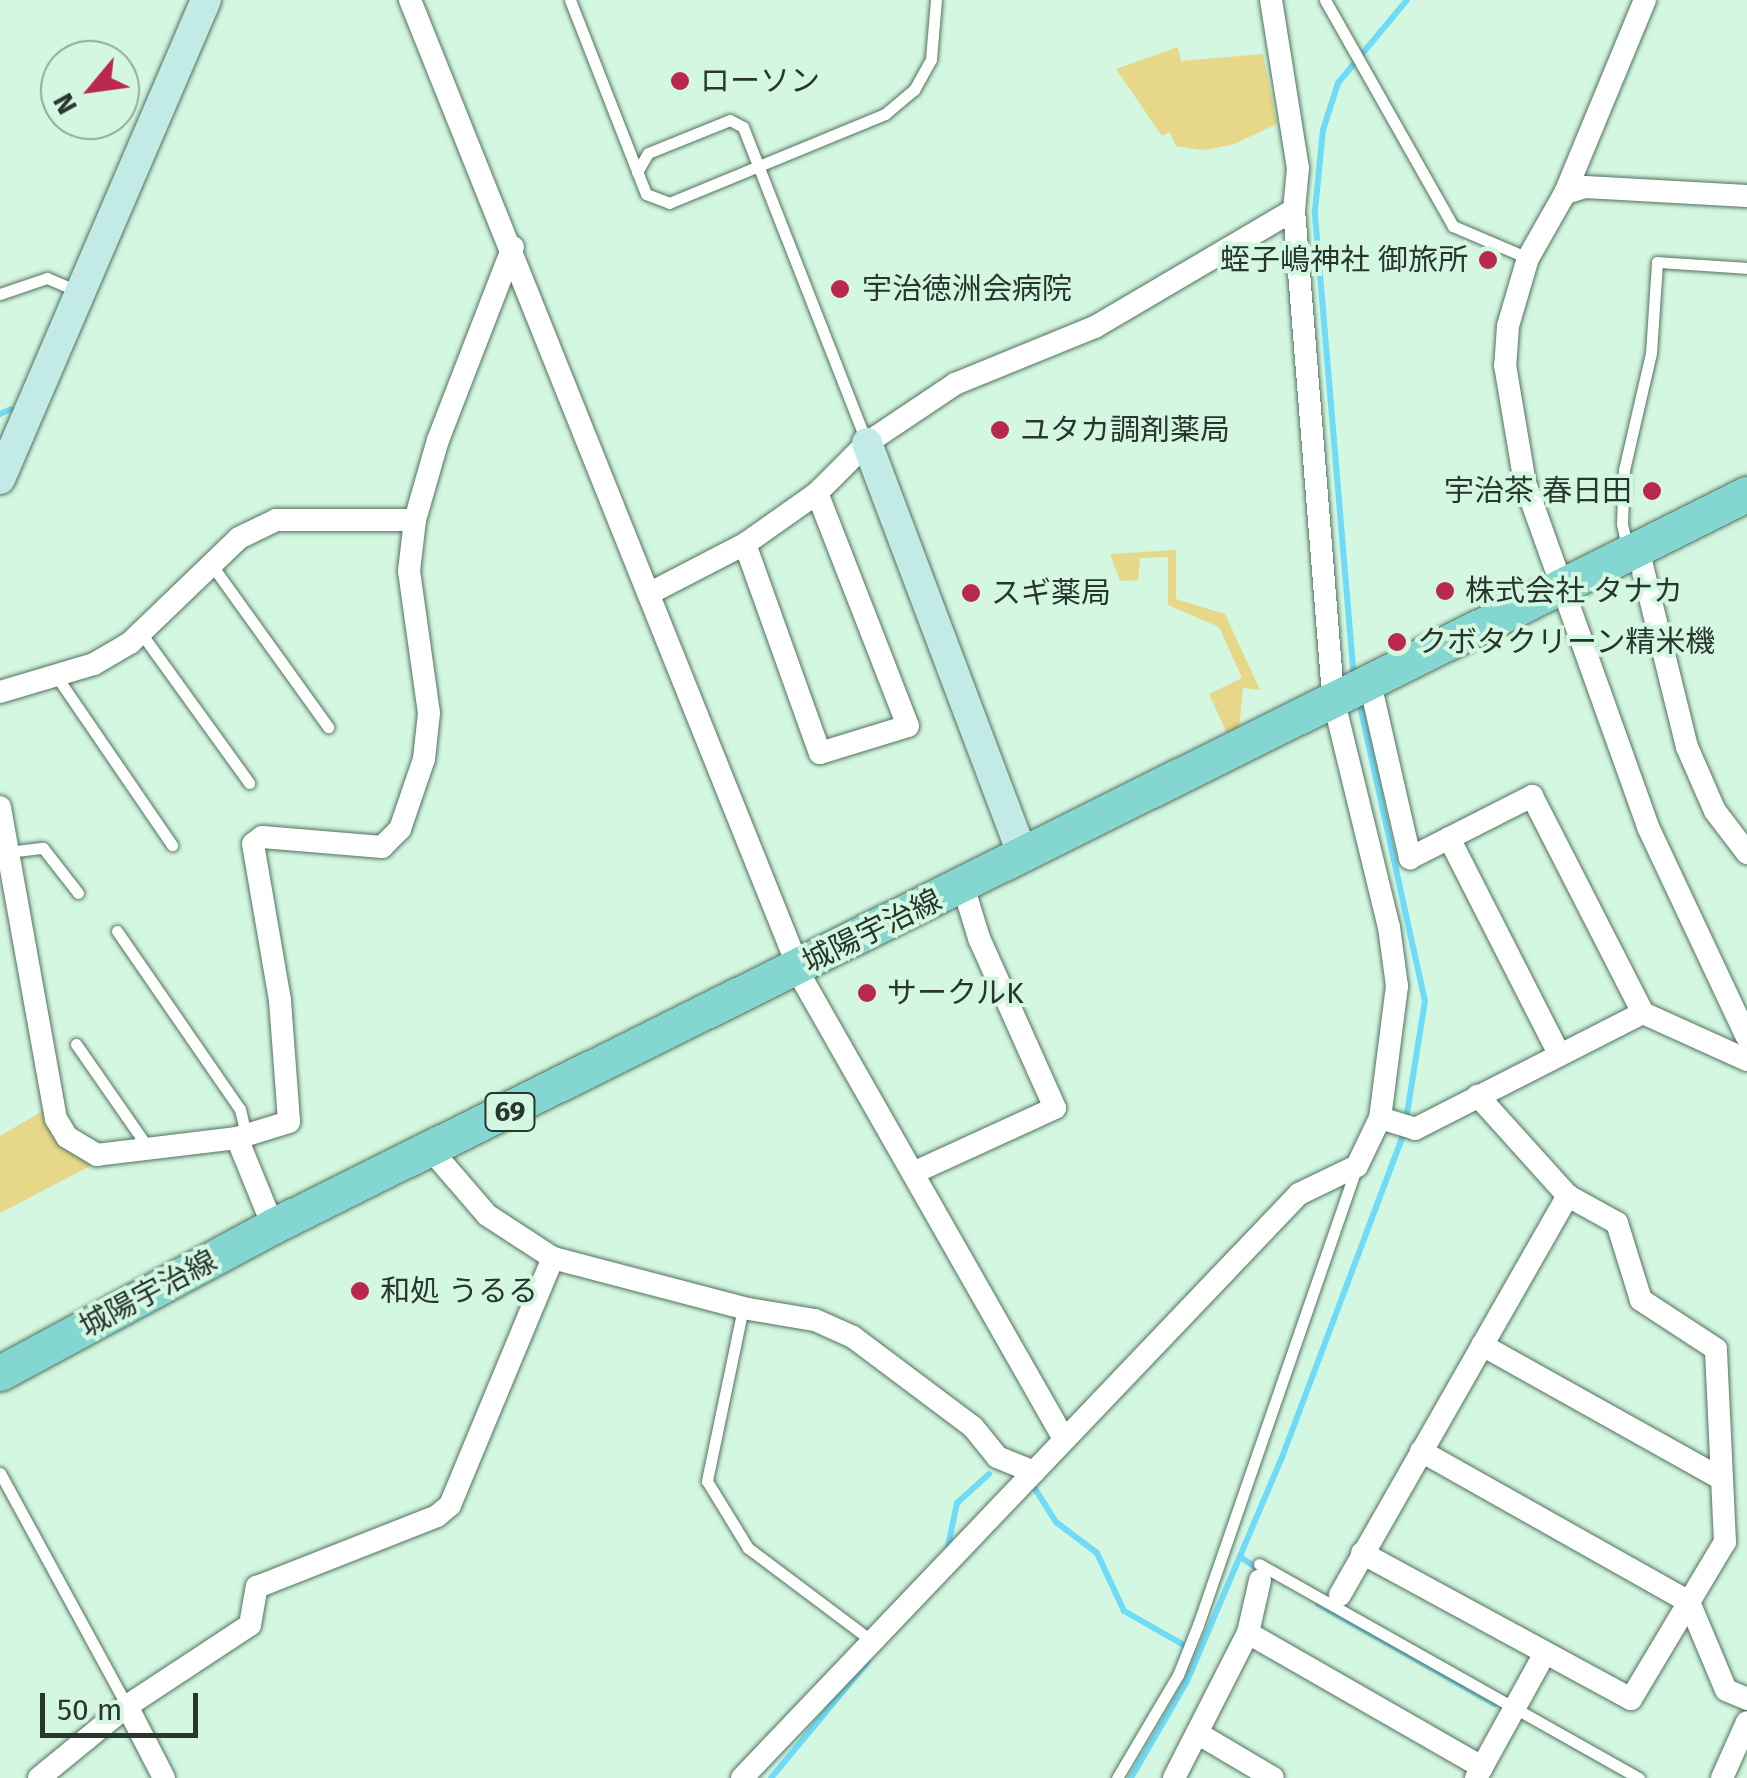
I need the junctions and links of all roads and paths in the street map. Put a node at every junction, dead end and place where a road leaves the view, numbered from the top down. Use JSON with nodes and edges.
{"nodes":[{"id":1,"x":206,"y":0,"type":"edge"},
{"id":2,"x":410,"y":0,"type":"edge"},
{"id":3,"x":570,"y":0,"type":"edge"},
{"id":4,"x":936,"y":0,"type":"edge"},
{"id":5,"x":1272,"y":0,"type":"edge"},
{"id":6,"x":1325,"y":0,"type":"edge"},
{"id":7,"x":1645,"y":0,"type":"edge"},
{"id":8,"x":756,"y":168,"type":"junction"},
{"id":9,"x":637,"y":172,"type":"junction"},
{"id":10,"x":1564,"y":193,"type":"junction"},
{"id":11,"x":1747,"y":196,"type":"edge"},
{"id":12,"x":1294,"y":210,"type":"junction"},
{"id":13,"x":512,"y":247,"type":"junction"},
{"id":14,"x":1528,"y":258,"type":"junction"},
{"id":15,"x":1747,"y":268,"type":"edge"},
{"id":16,"x":80,"y":292,"type":"junction"},
{"id":17,"x":0,"y":294,"type":"edge"},
{"id":18,"x":867,"y":443,"type":"junction"},
{"id":19,"x":0,"y":479,"type":"edge"},
{"id":20,"x":817,"y":493,"type":"junction"},
{"id":21,"x":1747,"y":494,"type":"edge"},
{"id":22,"x":415,"y":520,"type":"junction"},
{"id":23,"x":746,"y":544,"type":"junction"},
{"id":24,"x":1634,"y":552,"type":"junction"},
{"id":25,"x":211,"y":564,"type":"junction"},
{"id":26,"x":1562,"y":588,"type":"junction"},
{"id":27,"x":652,"y":592,"type":"junction"},
{"id":28,"x":141,"y":633,"type":"junction"},
{"id":29,"x":57,"y":677,"type":"junction"},
{"id":30,"x":0,"y":692,"type":"edge"},
{"id":31,"x":1353,"y":692,"type":"junction"},
{"id":32,"x":328,"y":728,"type":"dead end"},
{"id":33,"x":249,"y":783,"type":"dead end"},
{"id":34,"x":0,"y":807,"type":"edge"},
{"id":35,"x":1449,"y":838,"type":"junction"},
{"id":36,"x":172,"y":845,"type":"dead end"},
{"id":37,"x":8,"y":852,"type":"junction"},
{"id":38,"x":1747,"y":853,"type":"edge"},
{"id":39,"x":1024,"y":856,"type":"junction"},
{"id":40,"x":963,"y":886,"type":"junction"},
{"id":41,"x":78,"y":893,"type":"dead end"},
{"id":42,"x":117,"y":931,"type":"dead end"},
{"id":43,"x":798,"y":968,"type":"junction"},
{"id":44,"x":1642,"y":1013,"type":"junction"},
{"id":45,"x":1747,"y":1036,"type":"edge"},
{"id":46,"x":76,"y":1044,"type":"dead end"},
{"id":47,"x":1559,"y":1054,"type":"junction"},
{"id":48,"x":1747,"y":1060,"type":"edge"},
{"id":49,"x":1478,"y":1096,"type":"junction"},
{"id":50,"x":1383,"y":1120,"type":"junction"},
{"id":51,"x":241,"y":1136,"type":"junction"},
{"id":52,"x":149,"y":1148,"type":"junction"},
{"id":53,"x":432,"y":1150,"type":"junction"},
{"id":54,"x":1357,"y":1166,"type":"junction"},
{"id":55,"x":912,"y":1172,"type":"junction"},
{"id":56,"x":1568,"y":1196,"type":"junction"},
{"id":57,"x":273,"y":1226,"type":"junction"},
{"id":58,"x":554,"y":1258,"type":"junction"},
{"id":59,"x":743,"y":1308,"type":"junction"},
{"id":60,"x":1482,"y":1345,"type":"junction"},
{"id":61,"x":0,"y":1373,"type":"edge"},
{"id":62,"x":1064,"y":1440,"type":"junction"},
{"id":63,"x":1421,"y":1452,"type":"junction"},
{"id":64,"x":0,"y":1472,"type":"edge"},
{"id":65,"x":1034,"y":1472,"type":"junction"},
{"id":66,"x":1722,"y":1479,"type":"junction"},
{"id":67,"x":1362,"y":1553,"type":"junction"},
{"id":68,"x":1260,"y":1572,"type":"joint"},
{"id":69,"x":1340,"y":1595,"type":"dead end"},
{"id":70,"x":1689,"y":1602,"type":"junction"},
{"id":71,"x":1248,"y":1634,"type":"junction"},
{"id":72,"x":873,"y":1642,"type":"junction"},
{"id":73,"x":1544,"y":1652,"type":"junction"},
{"id":74,"x":1747,"y":1699,"type":"edge"},
{"id":75,"x":127,"y":1706,"type":"junction"},
{"id":76,"x":1514,"y":1708,"type":"junction"},
{"id":77,"x":1747,"y":1722,"type":"edge"},
{"id":78,"x":1197,"y":1733,"type":"junction"},
{"id":79,"x":1479,"y":1773,"type":"edge"},
{"id":80,"x":39,"y":1778,"type":"edge"},
{"id":81,"x":164,"y":1778,"type":"edge"},
{"id":82,"x":742,"y":1778,"type":"edge"},
{"id":83,"x":1117,"y":1778,"type":"edge"},
{"id":84,"x":1174,"y":1778,"type":"edge"},
{"id":85,"x":1274,"y":1778,"type":"edge"},
{"id":86,"x":1638,"y":1778,"type":"edge"},
{"id":87,"x":1722,"y":1778,"type":"edge"}],
"edges":[{"from":1,"to":16,"type":"street"},
{"from":2,"to":13,"type":"street"},
{"from":3,"to":9,"type":"lane"},
{"from":4,"to":8,"type":"lane"},
{"from":5,"to":12,"type":"street"},
{"from":6,"to":14,"type":"lane"},
{"from":7,"to":10,"type":"street"},
{"from":8,"to":9,"type":"lane"},
{"from":8,"to":9,"type":"lane"},
{"from":8,"to":18,"type":"lane"},
{"from":10,"to":11,"type":"street"},
{"from":10,"to":14,"type":"street"},
{"from":12,"to":18,"type":"street"},
{"from":12,"to":31,"type":"street"},
{"from":13,"to":22,"type":"street"},
{"from":13,"to":27,"type":"street"},
{"from":14,"to":26,"type":"street"},
{"from":15,"to":24,"type":"lane"},
{"from":16,"to":17,"type":"lane"},
{"from":16,"to":19,"type":"street"},
{"from":18,"to":20,"type":"street"},
{"from":18,"to":39,"type":"street"},
{"from":20,"to":23,"type":"street"},
{"from":20,"to":23,"type":"street"},
{"from":21,"to":24,"type":"main road","name":"城陽宇治線","number":"69"},
{"from":22,"to":25,"type":"street"},
{"from":22,"to":51,"type":"street"},
{"from":23,"to":27,"type":"street"},
{"from":24,"to":26,"type":"main road","name":"城陽宇治線","number":"69"},
{"from":24,"to":38,"type":"street"},
{"from":25,"to":28,"type":"street"},
{"from":25,"to":32,"type":"lane"},
{"from":26,"to":31,"type":"main road","name":"城陽宇治線","number":"69"},
{"from":26,"to":45,"type":"street"},
{"from":27,"to":43,"type":"street"},
{"from":28,"to":29,"type":"street"},
{"from":28,"to":33,"type":"lane"},
{"from":29,"to":30,"type":"street"},
{"from":29,"to":36,"type":"lane"},
{"from":31,"to":35,"type":"street"},
{"from":31,"to":39,"type":"main road","name":"城陽宇治線","number":"69"},
{"from":31,"to":50,"type":"street"},
{"from":34,"to":37,"type":"street"},
{"from":35,"to":44,"type":"street"},
{"from":35,"to":47,"type":"street"},
{"from":37,"to":41,"type":"lane"},
{"from":37,"to":52,"type":"street"},
{"from":39,"to":40,"type":"main road","name":"城陽宇治線","number":"69"},
{"from":40,"to":43,"type":"main road","name":"城陽宇治線","number":"69"},
{"from":40,"to":55,"type":"street"},
{"from":42,"to":51,"type":"lane"},
{"from":43,"to":53,"type":"main road","name":"城陽宇治線","number":"69"},
{"from":43,"to":55,"type":"street"},
{"from":44,"to":47,"type":"street"},
{"from":44,"to":48,"type":"street"},
{"from":46,"to":52,"type":"lane"},
{"from":47,"to":49,"type":"street"},
{"from":49,"to":50,"type":"street"},
{"from":49,"to":56,"type":"street"},
{"from":50,"to":54,"type":"street"},
{"from":51,"to":52,"type":"street"},
{"from":51,"to":57,"type":"street"},
{"from":53,"to":57,"type":"main road","name":"城陽宇治線","number":"69"},
{"from":53,"to":58,"type":"street"},
{"from":54,"to":62,"type":"street"},
{"from":54,"to":83,"type":"lane"},
{"from":55,"to":62,"type":"street"},
{"from":56,"to":60,"type":"street"},
{"from":56,"to":66,"type":"street"},
{"from":57,"to":61,"type":"main road","name":"城陽宇治線","number":"69"},
{"from":58,"to":59,"type":"street"},
{"from":58,"to":75,"type":"street"},
{"from":59,"to":65,"type":"street"},
{"from":59,"to":72,"type":"lane"},
{"from":60,"to":63,"type":"street"},
{"from":60,"to":66,"type":"street"},
{"from":62,"to":65,"type":"street"},
{"from":63,"to":67,"type":"street"},
{"from":63,"to":70,"type":"street"},
{"from":64,"to":75,"type":"lane"},
{"from":65,"to":72,"type":"street"},
{"from":66,"to":70,"type":"street"},
{"from":67,"to":69,"type":"street"},
{"from":67,"to":73,"type":"street"},
{"from":68,"to":71,"type":"street"},
{"from":68,"to":76,"type":"lane"},
{"from":70,"to":73,"type":"street"},
{"from":70,"to":74,"type":"street"},
{"from":71,"to":78,"type":"street"},
{"from":71,"to":79,"type":"street"},
{"from":72,"to":82,"type":"street"},
{"from":73,"to":76,"type":"street"},
{"from":75,"to":80,"type":"street"},
{"from":75,"to":81,"type":"street"},
{"from":76,"to":79,"type":"street"},
{"from":76,"to":86,"type":"lane"},
{"from":77,"to":87,"type":"street"},
{"from":78,"to":84,"type":"street"},
{"from":78,"to":85,"type":"street"}]}
